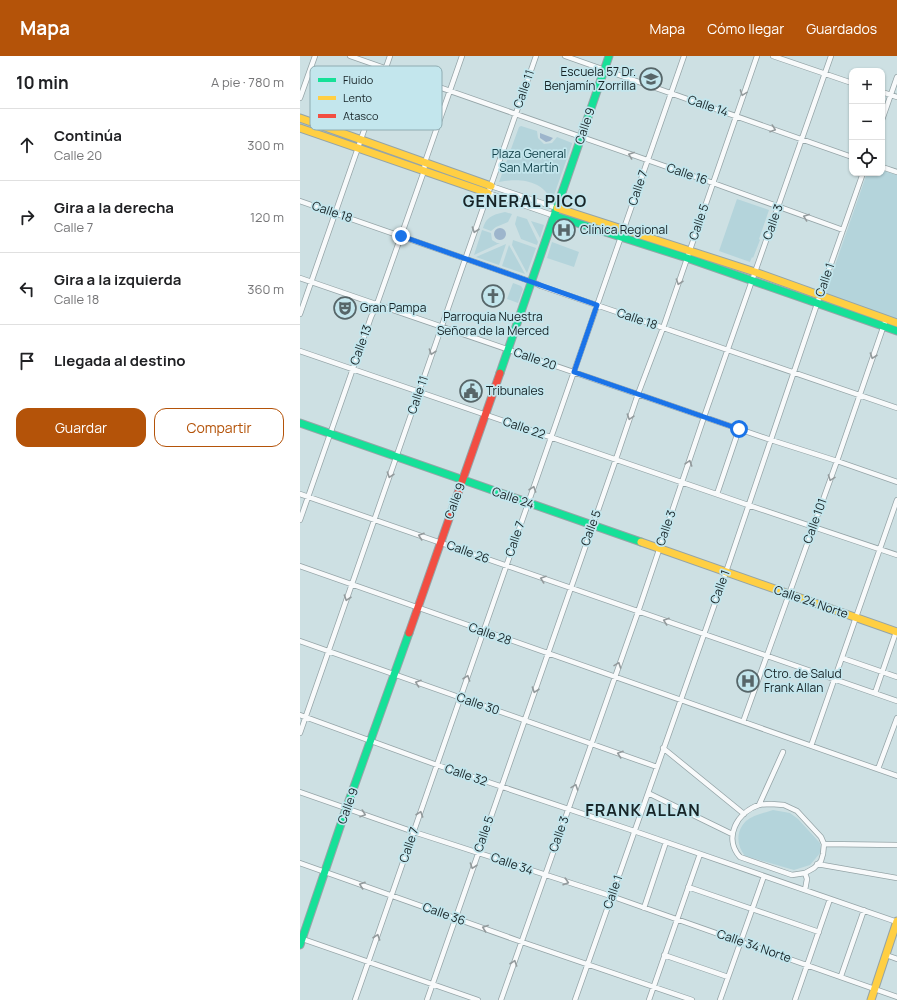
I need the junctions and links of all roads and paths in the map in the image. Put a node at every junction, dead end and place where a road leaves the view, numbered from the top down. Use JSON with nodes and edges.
{"nodes":[{"id":1,"x":315,"y":56,"type":"edge"},
{"id":2,"x":350,"y":56,"type":"edge"},
{"id":3,"x":390,"y":56,"type":"edge"},
{"id":4,"x":462,"y":56,"type":"edge"},
{"id":5,"x":536,"y":56,"type":"edge"},
{"id":6,"x":565,"y":56,"type":"edge"},
{"id":7,"x":610,"y":56,"type":"edge"},
{"id":8,"x":684,"y":56,"type":"edge"},
{"id":9,"x":757,"y":56,"type":"edge"},
{"id":10,"x":773,"y":56,"type":"edge"},
{"id":11,"x":831,"y":56,"type":"edge"},
{"id":12,"x":311,"y":66,"type":"edge"},
{"id":13,"x":380,"y":66,"type":"edge"},
{"id":14,"x":387,"y":66,"type":"edge"},
{"id":15,"x":310,"y":70,"type":"edge"},
{"id":16,"x":605,"y":70,"type":"junction"},
{"id":17,"x":825,"y":74,"type":"junction"},
{"id":18,"x":897,"y":77,"type":"edge"},
{"id":19,"x":849,"y":82,"type":"edge"},
{"id":20,"x":442,"y":88,"type":"edge"},
{"id":21,"x":450,"y":91,"type":"junction"},
{"id":22,"x":671,"y":93,"type":"junction"},
{"id":23,"x":885,"y":93,"type":"edge"},
{"id":24,"x":891,"y":95,"type":"junction"},
{"id":25,"x":897,"y":97,"type":"edge"},
{"id":26,"x":300,"y":98,"type":"edge"},
{"id":27,"x":885,"y":112,"type":"edge"},
{"id":28,"x":442,"y":114,"type":"edge"},
{"id":29,"x":516,"y":114,"type":"junction"},
{"id":30,"x":735,"y":116,"type":"junction"},
{"id":31,"x":300,"y":118,"type":"edge"},
{"id":32,"x":310,"y":121,"type":"edge"},
{"id":33,"x":300,"y":128,"type":"edge"},
{"id":34,"x":335,"y":130,"type":"edge"},
{"id":35,"x":364,"y":130,"type":"edge"},
{"id":36,"x":436,"y":130,"type":"edge"},
{"id":37,"x":581,"y":136,"type":"junction"},
{"id":38,"x":361,"y":139,"type":"junction"},
{"id":39,"x":802,"y":139,"type":"junction"},
{"id":40,"x":358,"y":148,"type":"junction"},
{"id":41,"x":849,"y":155,"type":"edge"},
{"id":42,"x":647,"y":161,"type":"junction"},
{"id":43,"x":425,"y":162,"type":"junction"},
{"id":44,"x":885,"y":168,"type":"edge"},
{"id":45,"x":424,"y":171,"type":"junction"},
{"id":46,"x":897,"y":172,"type":"edge"},
{"id":47,"x":862,"y":176,"type":"edge"},
{"id":48,"x":713,"y":183,"type":"junction"},
{"id":49,"x":489,"y":189,"type":"junction"},
{"id":50,"x":300,"y":201,"type":"edge"},
{"id":51,"x":778,"y":207,"type":"junction"},
{"id":52,"x":557,"y":208,"type":"junction"},
{"id":53,"x":335,"y":213,"type":"junction"},
{"id":54,"x":555,"y":216,"type":"junction"},
{"id":55,"x":623,"y":229,"type":"junction"},
{"id":56,"x":843,"y":230,"type":"junction"},
{"id":57,"x":401,"y":236,"type":"junction"},
{"id":58,"x":621,"y":237,"type":"junction"},
{"id":59,"x":688,"y":254,"type":"junction"},
{"id":60,"x":465,"y":258,"type":"junction"},
{"id":61,"x":755,"y":272,"type":"junction"},
{"id":62,"x":300,"y":278,"type":"edge"},
{"id":63,"x":752,"y":280,"type":"junction"},
{"id":64,"x":311,"y":282,"type":"junction"},
{"id":65,"x":532,"y":282,"type":"junction"},
{"id":66,"x":820,"y":295,"type":"junction"},
{"id":67,"x":817,"y":303,"type":"junction"},
{"id":68,"x":377,"y":304,"type":"junction"},
{"id":69,"x":597,"y":305,"type":"junction"},
{"id":70,"x":300,"y":314,"type":"edge"},
{"id":71,"x":886,"y":319,"type":"junction"},
{"id":72,"x":897,"y":323,"type":"edge"},
{"id":73,"x":442,"y":326,"type":"junction"},
{"id":74,"x":883,"y":326,"type":"junction"},
{"id":75,"x":663,"y":328,"type":"junction"},
{"id":76,"x":897,"y":331,"type":"edge"},
{"id":77,"x":508,"y":349,"type":"junction"},
{"id":78,"x":728,"y":350,"type":"junction"},
{"id":79,"x":300,"y":351,"type":"edge"},
{"id":80,"x":353,"y":369,"type":"junction"},
{"id":81,"x":574,"y":372,"type":"junction"},
{"id":82,"x":794,"y":373,"type":"junction"},
{"id":83,"x":419,"y":392,"type":"junction"},
{"id":84,"x":638,"y":394,"type":"junction"},
{"id":85,"x":859,"y":395,"type":"junction"},
{"id":86,"x":897,"y":408,"type":"edge"},
{"id":87,"x":486,"y":415,"type":"junction"},
{"id":88,"x":704,"y":417,"type":"junction"},
{"id":89,"x":300,"y":423,"type":"edge"},
{"id":90,"x":739,"y":429,"type":"junction"},
{"id":91,"x":330,"y":434,"type":"junction"},
{"id":92,"x":551,"y":437,"type":"junction"},
{"id":93,"x":771,"y":440,"type":"junction"},
{"id":94,"x":396,"y":457,"type":"junction"},
{"id":95,"x":616,"y":459,"type":"junction"},
{"id":96,"x":837,"y":461,"type":"junction"},
{"id":97,"x":463,"y":481,"type":"junction"},
{"id":98,"x":682,"y":482,"type":"junction"},
{"id":99,"x":897,"y":482,"type":"edge"},
{"id":100,"x":300,"y":494,"type":"edge"},
{"id":101,"x":717,"y":494,"type":"junction"},
{"id":102,"x":308,"y":497,"type":"junction"},
{"id":103,"x":897,"y":500,"type":"edge"},
{"id":104,"x":528,"y":504,"type":"junction"},
{"id":105,"x":748,"y":505,"type":"junction"},
{"id":106,"x":300,"y":520,"type":"edge"},
{"id":107,"x":374,"y":520,"type":"junction"},
{"id":108,"x":592,"y":526,"type":"junction"},
{"id":109,"x":813,"y":526,"type":"junction"},
{"id":110,"x":440,"y":542,"type":"junction"},
{"id":111,"x":659,"y":549,"type":"junction"},
{"id":112,"x":880,"y":549,"type":"junction"},
{"id":113,"x":897,"y":555,"type":"edge"},
{"id":114,"x":300,"y":566,"type":"edge"},
{"id":115,"x":506,"y":566,"type":"junction"},
{"id":116,"x":726,"y":572,"type":"junction"},
{"id":117,"x":352,"y":584,"type":"junction"},
{"id":118,"x":570,"y":588,"type":"junction"},
{"id":119,"x":790,"y":595,"type":"junction"},
{"id":120,"x":418,"y":608,"type":"junction"},
{"id":121,"x":638,"y":612,"type":"junction"},
{"id":122,"x":856,"y":618,"type":"junction"},
{"id":123,"x":483,"y":632,"type":"junction"},
{"id":124,"x":897,"y":632,"type":"edge"},
{"id":125,"x":703,"y":634,"type":"junction"},
{"id":126,"x":300,"y":641,"type":"edge"},
{"id":127,"x":329,"y":651,"type":"junction"},
{"id":128,"x":548,"y":653,"type":"junction"},
{"id":129,"x":767,"y":656,"type":"junction"},
{"id":130,"x":842,"y":658,"type":"junction"},
{"id":131,"x":882,"y":672,"type":"junction"},
{"id":132,"x":395,"y":674,"type":"junction"},
{"id":133,"x":897,"y":677,"type":"edge"},
{"id":134,"x":614,"y":678,"type":"junction"},
{"id":135,"x":834,"y":679,"type":"junction"},
{"id":136,"x":875,"y":693,"type":"junction"},
{"id":137,"x":460,"y":697,"type":"junction"},
{"id":138,"x":680,"y":700,"type":"junction"},
{"id":139,"x":897,"y":701,"type":"edge"},
{"id":140,"x":300,"y":715,"type":"edge"},
{"id":141,"x":306,"y":717,"type":"junction"},
{"id":142,"x":897,"y":718,"type":"edge"},
{"id":143,"x":524,"y":720,"type":"junction"},
{"id":144,"x":743,"y":722,"type":"junction"},
{"id":145,"x":300,"y":733,"type":"edge"},
{"id":146,"x":371,"y":742,"type":"junction"},
{"id":147,"x":591,"y":744,"type":"junction"},
{"id":148,"x":811,"y":746,"type":"junction"},
{"id":149,"x":663,"y":748,"type":"junction"},
{"id":150,"x":783,"y":752,"type":"dead end"},
{"id":151,"x":437,"y":765,"type":"junction"},
{"id":152,"x":657,"y":767,"type":"junction"},
{"id":153,"x":878,"y":769,"type":"junction"},
{"id":154,"x":897,"y":776,"type":"edge"},
{"id":155,"x":501,"y":787,"type":"junction"},
{"id":156,"x":300,"y":792,"type":"edge"},
{"id":157,"x":648,"y":793,"type":"junction"},
{"id":158,"x":759,"y":805,"type":"junction"},
{"id":159,"x":346,"y":809,"type":"junction"},
{"id":160,"x":567,"y":809,"type":"junction"},
{"id":161,"x":744,"y":814,"type":"junction"},
{"id":162,"x":634,"y":831,"type":"junction"},
{"id":163,"x":414,"y":832,"type":"junction"},
{"id":164,"x":732,"y":834,"type":"junction"},
{"id":165,"x":666,"y":842,"type":"junction"},
{"id":166,"x":824,"y":844,"type":"junction"},
{"id":167,"x":897,"y":845,"type":"edge"},
{"id":168,"x":478,"y":852,"type":"junction"},
{"id":169,"x":700,"y":854,"type":"junction"},
{"id":170,"x":300,"y":863,"type":"edge"},
{"id":171,"x":818,"y":864,"type":"junction"},
{"id":172,"x":325,"y":872,"type":"junction"},
{"id":173,"x":805,"y":873,"type":"junction"},
{"id":174,"x":545,"y":876,"type":"junction"},
{"id":175,"x":764,"y":876,"type":"junction"},
{"id":176,"x":897,"y":878,"type":"edge"},
{"id":177,"x":688,"y":887,"type":"junction"},
{"id":178,"x":805,"y":890,"type":"junction"},
{"id":179,"x":392,"y":895,"type":"junction"},
{"id":180,"x":611,"y":896,"type":"junction"},
{"id":181,"x":830,"y":899,"type":"junction"},
{"id":182,"x":644,"y":908,"type":"junction"},
{"id":183,"x":752,"y":909,"type":"junction"},
{"id":184,"x":864,"y":910,"type":"junction"},
{"id":185,"x":456,"y":918,"type":"junction"},
{"id":186,"x":677,"y":919,"type":"junction"},
{"id":187,"x":897,"y":922,"type":"edge"},
{"id":188,"x":819,"y":932,"type":"junction"},
{"id":189,"x":301,"y":941,"type":"edge"},
{"id":190,"x":741,"y":941,"type":"junction"},
{"id":191,"x":522,"y":942,"type":"junction"},
{"id":192,"x":886,"y":955,"type":"junction"},
{"id":193,"x":664,"y":956,"type":"junction"},
{"id":194,"x":897,"y":958,"type":"edge"},
{"id":195,"x":368,"y":961,"type":"junction"},
{"id":196,"x":588,"y":963,"type":"junction"},
{"id":197,"x":807,"y":964,"type":"junction"},
{"id":198,"x":841,"y":976,"type":"junction"},
{"id":199,"x":728,"y":977,"type":"junction"},
{"id":200,"x":433,"y":983,"type":"junction"},
{"id":201,"x":654,"y":986,"type":"junction"},
{"id":202,"x":875,"y":989,"type":"junction"},
{"id":203,"x":897,"y":997,"type":"edge"},
{"id":204,"x":355,"y":1000,"type":"edge"},
{"id":205,"x":427,"y":1000,"type":"edge"},
{"id":206,"x":478,"y":1000,"type":"edge"},
{"id":207,"x":501,"y":1000,"type":"edge"},
{"id":208,"x":575,"y":1000,"type":"edge"},
{"id":209,"x":649,"y":1000,"type":"edge"},
{"id":210,"x":692,"y":1000,"type":"edge"},
{"id":211,"x":720,"y":1000,"type":"edge"},
{"id":212,"x":795,"y":1000,"type":"edge"},
{"id":213,"x":871,"y":1000,"type":"edge"}],
"edges":[{"from":1,"to":12,"type":"street"},
{"from":2,"to":13,"type":"street","name":"Calle 16"},
{"from":3,"to":14,"type":"street"},
{"from":4,"to":21,"type":"street","name":"Calle 13"},
{"from":5,"to":29,"type":"street","name":"Calle 11"},
{"from":6,"to":16,"type":"street","name":"Calle 14"},
{"from":7,"to":16,"type":"main road","name":"Calle 9"},
{"from":8,"to":22,"type":"street","name":"Calle 7"},
{"from":9,"to":30,"type":"street","name":"Calle 5","one_way":true},
{"from":10,"to":17,"type":"street"},
{"from":11,"to":17,"type":"street","name":"Calle 3"},
{"from":15,"to":26,"type":"street"},
{"from":16,"to":22,"type":"street","name":"Calle 14"},
{"from":16,"to":37,"type":"main road","name":"Calle 9"},
{"from":17,"to":19,"type":"street"},
{"from":17,"to":39,"type":"street","name":"Calle 3"},
{"from":18,"to":24,"type":"street"},
{"from":20,"to":21,"type":"street","name":"Calle 16"},
{"from":21,"to":28,"type":"street","name":"Calle 13"},
{"from":21,"to":29,"type":"street","name":"Calle 16"},
{"from":22,"to":30,"type":"street","name":"Calle 14"},
{"from":22,"to":42,"type":"street","name":"Calle 7"},
{"from":23,"to":24,"type":"street"},
{"from":24,"to":25,"type":"street"},
{"from":24,"to":27,"type":"street"},
{"from":29,"to":37,"type":"street","name":"Calle 16"},
{"from":29,"to":49,"type":"street","name":"Calle 11"},
{"from":30,"to":39,"type":"street","name":"Calle 14","one_way":true},
{"from":30,"to":48,"type":"street","name":"Calle 5"},
{"from":31,"to":32,"type":"main road"},
{"from":33,"to":40,"type":"main road"},
{"from":34,"to":38,"type":"main road"},
{"from":35,"to":38,"type":"street"},
{"from":36,"to":43,"type":"street","name":"Calle 13"},
{"from":42,"to":37,"type":"street","name":"Calle 16","one_way":true},
{"from":37,"to":52,"type":"main road","name":"Calle 9"},
{"from":38,"to":40,"type":"street"},
{"from":38,"to":43,"type":"main road"},
{"from":39,"to":41,"type":"street","name":"Calle 14"},
{"from":39,"to":51,"type":"street","name":"Calle 3"},
{"from":40,"to":45,"type":"main road"},
{"from":40,"to":53,"type":"street"},
{"from":42,"to":48,"type":"street","name":"Calle 16"},
{"from":42,"to":55,"type":"street","name":"Calle 7"},
{"from":43,"to":45,"type":"street","name":"Calle 13"},
{"from":43,"to":49,"type":"main road"},
{"from":44,"to":46,"type":"street"},
{"from":45,"to":49,"type":"main road"},
{"from":45,"to":57,"type":"street","name":"Calle 13"},
{"from":47,"to":56,"type":"street","name":"Calle 1"},
{"from":48,"to":51,"type":"street","name":"Calle 16"},
{"from":48,"to":59,"type":"street","name":"Calle 5"},
{"from":49,"to":52,"type":"street"},
{"from":49,"to":54,"type":"street"},
{"from":49,"to":60,"type":"street","name":"Calle 11","one_way":true},
{"from":50,"to":53,"type":"street","name":"Calle 18"},
{"from":56,"to":51,"type":"street","name":"Calle 16","one_way":true},
{"from":51,"to":61,"type":"street","name":"Calle 3"},
{"from":52,"to":54,"type":"main road","name":"Calle 9"},
{"from":52,"to":55,"type":"main road"},
{"from":53,"to":57,"type":"street","name":"Calle 18"},
{"from":53,"to":64,"type":"street"},
{"from":54,"to":58,"type":"main road"},
{"from":54,"to":65,"type":"main road","name":"Calle 9"},
{"from":55,"to":58,"type":"street","name":"Calle 7"},
{"from":55,"to":59,"type":"main road"},
{"from":56,"to":66,"type":"street","name":"Calle 1"},
{"from":57,"to":60,"type":"street","name":"Calle 18"},
{"from":57,"to":68,"type":"street","name":"Calle 13"},
{"from":58,"to":59,"type":"main road"},
{"from":58,"to":69,"type":"street","name":"Calle 7"},
{"from":59,"to":61,"type":"main road"},
{"from":59,"to":63,"type":"main road"},
{"from":59,"to":75,"type":"street","name":"Calle 5","one_way":true},
{"from":60,"to":65,"type":"street","name":"Calle 18"},
{"from":60,"to":73,"type":"street","name":"Calle 11"},
{"from":61,"to":63,"type":"street","name":"Calle 3"},
{"from":61,"to":66,"type":"main road"},
{"from":62,"to":64,"type":"street","name":"Calle 20"},
{"from":63,"to":67,"type":"main road"},
{"from":63,"to":78,"type":"street","name":"Calle 3"},
{"from":64,"to":68,"type":"street","name":"Calle 20"},
{"from":64,"to":70,"type":"street"},
{"from":65,"to":69,"type":"street","name":"Calle 18"},
{"from":65,"to":77,"type":"main road","name":"Calle 9"},
{"from":66,"to":67,"type":"street","name":"Calle 1"},
{"from":66,"to":71,"type":"main road"},
{"from":67,"to":74,"type":"main road"},
{"from":67,"to":82,"type":"street","name":"Calle 1"},
{"from":68,"to":73,"type":"street","name":"Calle 20"},
{"from":68,"to":80,"type":"street","name":"Calle 13"},
{"from":69,"to":75,"type":"street","name":"Calle 18"},
{"from":69,"to":81,"type":"street","name":"Calle 7"},
{"from":71,"to":72,"type":"main road"},
{"from":71,"to":74,"type":"street","name":"Calle 101"},
{"from":73,"to":77,"type":"street","name":"Calle 20"},
{"from":73,"to":83,"type":"street","name":"Calle 11","one_way":true},
{"from":74,"to":76,"type":"main road"},
{"from":74,"to":85,"type":"street","name":"Calle 101","one_way":true},
{"from":75,"to":78,"type":"street","name":"Calle 18"},
{"from":75,"to":84,"type":"street","name":"Calle 5"},
{"from":77,"to":81,"type":"street","name":"Calle 20"},
{"from":77,"to":87,"type":"main road","name":"Calle 9"},
{"from":78,"to":82,"type":"street","name":"Calle 18"},
{"from":78,"to":88,"type":"street","name":"Calle 3"},
{"from":79,"to":80,"type":"street","name":"Calle 22"},
{"from":80,"to":83,"type":"street","name":"Calle 22"},
{"from":80,"to":91,"type":"street","name":"Calle 13"},
{"from":81,"to":84,"type":"street","name":"Calle 20"},
{"from":81,"to":92,"type":"street","name":"Calle 7"},
{"from":82,"to":85,"type":"street","name":"Calle 18"},
{"from":82,"to":93,"type":"street","name":"Calle 1"},
{"from":83,"to":87,"type":"street","name":"Calle 22"},
{"from":83,"to":94,"type":"street","name":"Calle 11"},
{"from":84,"to":88,"type":"street","name":"Calle 20"},
{"from":84,"to":95,"type":"street","name":"Calle 5","one_way":true},
{"from":85,"to":86,"type":"street","name":"Calle 18"},
{"from":85,"to":96,"type":"street","name":"Calle 101"},
{"from":87,"to":92,"type":"street","name":"Calle 22"},
{"from":87,"to":97,"type":"main road","name":"Calle 9"},
{"from":88,"to":90,"type":"street","name":"Calle 20"},
{"from":98,"to":88,"type":"street","name":"Calle 3","one_way":true},
{"from":89,"to":91,"type":"main road","name":"Calle 24"},
{"from":90,"to":93,"type":"street","name":"Calle 20"},
{"from":90,"to":101,"type":"street"},
{"from":91,"to":94,"type":"main road","name":"Calle 24"},
{"from":91,"to":102,"type":"street","name":"Calle 13"},
{"from":92,"to":95,"type":"street","name":"Calle 22"},
{"from":104,"to":92,"type":"street","name":"Calle 7","one_way":true},
{"from":93,"to":96,"type":"street","name":"Calle 20"},
{"from":93,"to":105,"type":"street","name":"Calle 1"},
{"from":94,"to":97,"type":"main road","name":"Calle 24"},
{"from":94,"to":107,"type":"street","name":"Calle 11","one_way":true},
{"from":95,"to":98,"type":"street","name":"Calle 22"},
{"from":95,"to":108,"type":"street","name":"Calle 5"},
{"from":96,"to":99,"type":"street","name":"Calle 20"},
{"from":96,"to":109,"type":"street","name":"Calle 101","one_way":true},
{"from":97,"to":104,"type":"main road","name":"Calle 24"},
{"from":97,"to":110,"type":"main road","name":"Calle 9"},
{"from":98,"to":101,"type":"street","name":"Calle 22"},
{"from":98,"to":111,"type":"street","name":"Calle 3"},
{"from":100,"to":102,"type":"street","name":"Calle 26"},
{"from":101,"to":105,"type":"street","name":"Calle 22"},
{"from":102,"to":106,"type":"street","name":"Calle 13"},
{"from":102,"to":107,"type":"street","name":"Calle 26"},
{"from":103,"to":112,"type":"street"},
{"from":104,"to":108,"type":"main road","name":"Calle 24"},
{"from":104,"to":115,"type":"street","name":"Calle 7"},
{"from":105,"to":109,"type":"street","name":"Calle 22"},
{"from":105,"to":116,"type":"street","name":"Calle 1"},
{"from":110,"to":107,"type":"street","name":"Calle 26","one_way":true},
{"from":107,"to":117,"type":"street","name":"Calle 11"},
{"from":108,"to":111,"type":"main road","name":"Calle 24"},
{"from":108,"to":118,"type":"street","name":"Calle 5"},
{"from":109,"to":112,"type":"street","name":"Calle 22"},
{"from":109,"to":119,"type":"street","name":"Calle 101"},
{"from":110,"to":115,"type":"street","name":"Calle 26"},
{"from":110,"to":120,"type":"main road","name":"Calle 9"},
{"from":111,"to":116,"type":"main road","name":"Calle 24"},
{"from":111,"to":121,"type":"street","name":"Calle 3"},
{"from":112,"to":113,"type":"street","name":"Calle 22"},
{"from":112,"to":122,"type":"street"},
{"from":114,"to":117,"type":"street","name":"Calle 28"},
{"from":118,"to":115,"type":"street","name":"Calle 26","one_way":true},
{"from":115,"to":123,"type":"street","name":"Calle 7"},
{"from":116,"to":119,"type":"main road","name":"Calle 24 Norte"},
{"from":116,"to":125,"type":"street","name":"Calle 1"},
{"from":117,"to":120,"type":"street","name":"Calle 28"},
{"from":117,"to":127,"type":"street","name":"Calle 11","one_way":true},
{"from":118,"to":121,"type":"street","name":"Calle 26"},
{"from":118,"to":128,"type":"street","name":"Calle 5"},
{"from":119,"to":122,"type":"main road","name":"Calle 24 Norte"},
{"from":119,"to":129,"type":"street","name":"Calle 101"},
{"from":120,"to":123,"type":"street","name":"Calle 28"},
{"from":120,"to":132,"type":"main road","name":"Calle 9"},
{"from":125,"to":121,"type":"street","name":"Calle 26","one_way":true},
{"from":134,"to":121,"type":"street","name":"Calle 3","one_way":true},
{"from":122,"to":124,"type":"main road","name":"Calle 24 Norte"},
{"from":122,"to":130,"type":"street"},
{"from":123,"to":128,"type":"street","name":"Calle 28"},
{"from":137,"to":123,"type":"street","name":"Calle 7","one_way":true},
{"from":124,"to":131,"type":"street"},
{"from":125,"to":129,"type":"street","name":"Calle 26"},
{"from":125,"to":138,"type":"street","name":"Calle 1"},
{"from":126,"to":127,"type":"street","name":"Calle 30"},
{"from":127,"to":132,"type":"street","name":"Calle 30"},
{"from":127,"to":141,"type":"street","name":"Calle 11"},
{"from":128,"to":134,"type":"street","name":"Calle 28"},
{"from":128,"to":143,"type":"street","name":"Calle 5","one_way":true},
{"from":129,"to":135,"type":"street","name":"Calle 26"},
{"from":129,"to":144,"type":"street","name":"Calle 101"},
{"from":130,"to":131,"type":"street"},
{"from":130,"to":135,"type":"street"},
{"from":131,"to":133,"type":"street"},
{"from":131,"to":136,"type":"street"},
{"from":137,"to":132,"type":"street","name":"Calle 30","one_way":true},
{"from":132,"to":146,"type":"main road","name":"Calle 9"},
{"from":134,"to":138,"type":"street","name":"Calle 28"},
{"from":134,"to":147,"type":"street","name":"Calle 3"},
{"from":135,"to":136,"type":"street","name":"Calle 26"},
{"from":135,"to":148,"type":"street"},
{"from":136,"to":139,"type":"street","name":"Calle 26"},
{"from":137,"to":143,"type":"street","name":"Calle 30"},
{"from":137,"to":151,"type":"street","name":"Calle 7"},
{"from":138,"to":144,"type":"street","name":"Calle 28"},
{"from":138,"to":149,"type":"street","name":"Calle 1"},
{"from":140,"to":141,"type":"street","name":"Calle 32"},
{"from":141,"to":145,"type":"street","name":"Calle 11"},
{"from":141,"to":146,"type":"street","name":"Calle 32"},
{"from":142,"to":153,"type":"street"},
{"from":143,"to":147,"type":"street","name":"Calle 30"},
{"from":143,"to":155,"type":"street","name":"Calle 5"},
{"from":144,"to":148,"type":"street","name":"Calle 28"},
{"from":146,"to":151,"type":"street","name":"Calle 32"},
{"from":146,"to":159,"type":"main road","name":"Calle 9"},
{"from":152,"to":147,"type":"street","name":"Calle 30","one_way":true},
{"from":160,"to":147,"type":"street","name":"Calle 3","one_way":true},
{"from":148,"to":153,"type":"street","name":"Calle 28"},
{"from":149,"to":152,"type":"street","name":"Calle 1"},
{"from":149,"to":161,"type":"street"},
{"from":150,"to":158,"type":"street"},
{"from":151,"to":155,"type":"street","name":"Calle 32"},
{"from":163,"to":151,"type":"street","name":"Calle 7","one_way":true},
{"from":152,"to":157,"type":"street","name":"Calle 1"},
{"from":153,"to":154,"type":"street","name":"Calle 28"},
{"from":155,"to":160,"type":"street","name":"Calle 32"},
{"from":155,"to":168,"type":"street","name":"Calle 5"},
{"from":156,"to":159,"type":"street","name":"Calle 34"},
{"from":157,"to":162,"type":"street","name":"Calle 1"},
{"from":157,"to":164,"type":"street"},
{"from":158,"to":161,"type":"street"},
{"from":158,"to":166,"type":"street"},
{"from":159,"to":163,"type":"street","name":"Calle 34","one_way":true},
{"from":159,"to":172,"type":"main road","name":"Calle 9"},
{"from":160,"to":162,"type":"street","name":"Calle 32"},
{"from":160,"to":174,"type":"street","name":"Calle 3"},
{"from":161,"to":164,"type":"street"},
{"from":162,"to":165,"type":"street","name":"Calle 32"},
{"from":162,"to":180,"type":"street","name":"Calle 1"},
{"from":163,"to":168,"type":"street","name":"Calle 34"},
{"from":163,"to":179,"type":"street","name":"Calle 7"},
{"from":164,"to":173,"type":"street"},
{"from":165,"to":169,"type":"street","name":"Calle 32"},
{"from":165,"to":182,"type":"street"},
{"from":166,"to":167,"type":"street"},
{"from":166,"to":171,"type":"street"},
{"from":168,"to":174,"type":"street","name":"Calle 34"},
{"from":168,"to":185,"type":"street","name":"Calle 5","one_way":true},
{"from":169,"to":175,"type":"street","name":"Calle 32"},
{"from":169,"to":177,"type":"street"},
{"from":170,"to":172,"type":"street","name":"Calle 36"},
{"from":171,"to":173,"type":"street"},
{"from":171,"to":176,"type":"street"},
{"from":179,"to":172,"type":"street","name":"Calle 36","one_way":true},
{"from":172,"to":189,"type":"main road","name":"Calle 9"},
{"from":173,"to":178,"type":"street"},
{"from":174,"to":180,"type":"street","name":"Calle 34","one_way":true},
{"from":174,"to":191,"type":"street","name":"Calle 3"},
{"from":175,"to":178,"type":"street","name":"Calle 32"},
{"from":175,"to":183,"type":"street"},
{"from":177,"to":183,"type":"street"},
{"from":177,"to":186,"type":"street"},
{"from":178,"to":181,"type":"street","name":"Calle 32"},
{"from":179,"to":185,"type":"street","name":"Calle 36"},
{"from":195,"to":179,"type":"street","name":"Calle 7","one_way":true},
{"from":180,"to":182,"type":"street","name":"Calle 34 Norte"},
{"from":180,"to":196,"type":"street","name":"Calle 1"},
{"from":181,"to":184,"type":"street","name":"Calle 32"},
{"from":181,"to":188,"type":"street"},
{"from":182,"to":186,"type":"street","name":"Calle 34 Norte"},
{"from":183,"to":188,"type":"street"},
{"from":183,"to":190,"type":"street"},
{"from":184,"to":187,"type":"street","name":"Calle 32"},
{"from":184,"to":198,"type":"street"},
{"from":191,"to":185,"type":"street","name":"Calle 36","one_way":true},
{"from":185,"to":200,"type":"street","name":"Calle 5"},
{"from":186,"to":190,"type":"street","name":"Calle 34 Norte"},
{"from":186,"to":193,"type":"street"},
{"from":187,"to":192,"type":"main road"},
{"from":188,"to":197,"type":"street"},
{"from":189,"to":195,"type":"street"},
{"from":190,"to":197,"type":"street","name":"Calle 34 Norte"},
{"from":190,"to":199,"type":"street"},
{"from":191,"to":196,"type":"street","name":"Calle 36"},
{"from":207,"to":191,"type":"street","name":"Calle 3","one_way":true},
{"from":192,"to":194,"type":"street"},
{"from":192,"to":202,"type":"main road"},
{"from":193,"to":199,"type":"street"},
{"from":193,"to":201,"type":"street"},
{"from":195,"to":200,"type":"street"},
{"from":195,"to":204,"type":"street","name":"Calle 7"},
{"from":196,"to":201,"type":"street","name":"Calle 36"},
{"from":196,"to":208,"type":"street","name":"Calle 1"},
{"from":197,"to":198,"type":"street","name":"Calle 34 Norte"},
{"from":197,"to":212,"type":"street"},
{"from":198,"to":202,"type":"street","name":"Calle 34 Norte"},
{"from":199,"to":211,"type":"street"},
{"from":200,"to":205,"type":"street","name":"Calle 5"},
{"from":200,"to":206,"type":"street"},
{"from":201,"to":209,"type":"street"},
{"from":201,"to":210,"type":"street","name":"Calle 36"},
{"from":202,"to":203,"type":"street","name":"Calle 34 Norte"},
{"from":202,"to":213,"type":"main road"}]}
